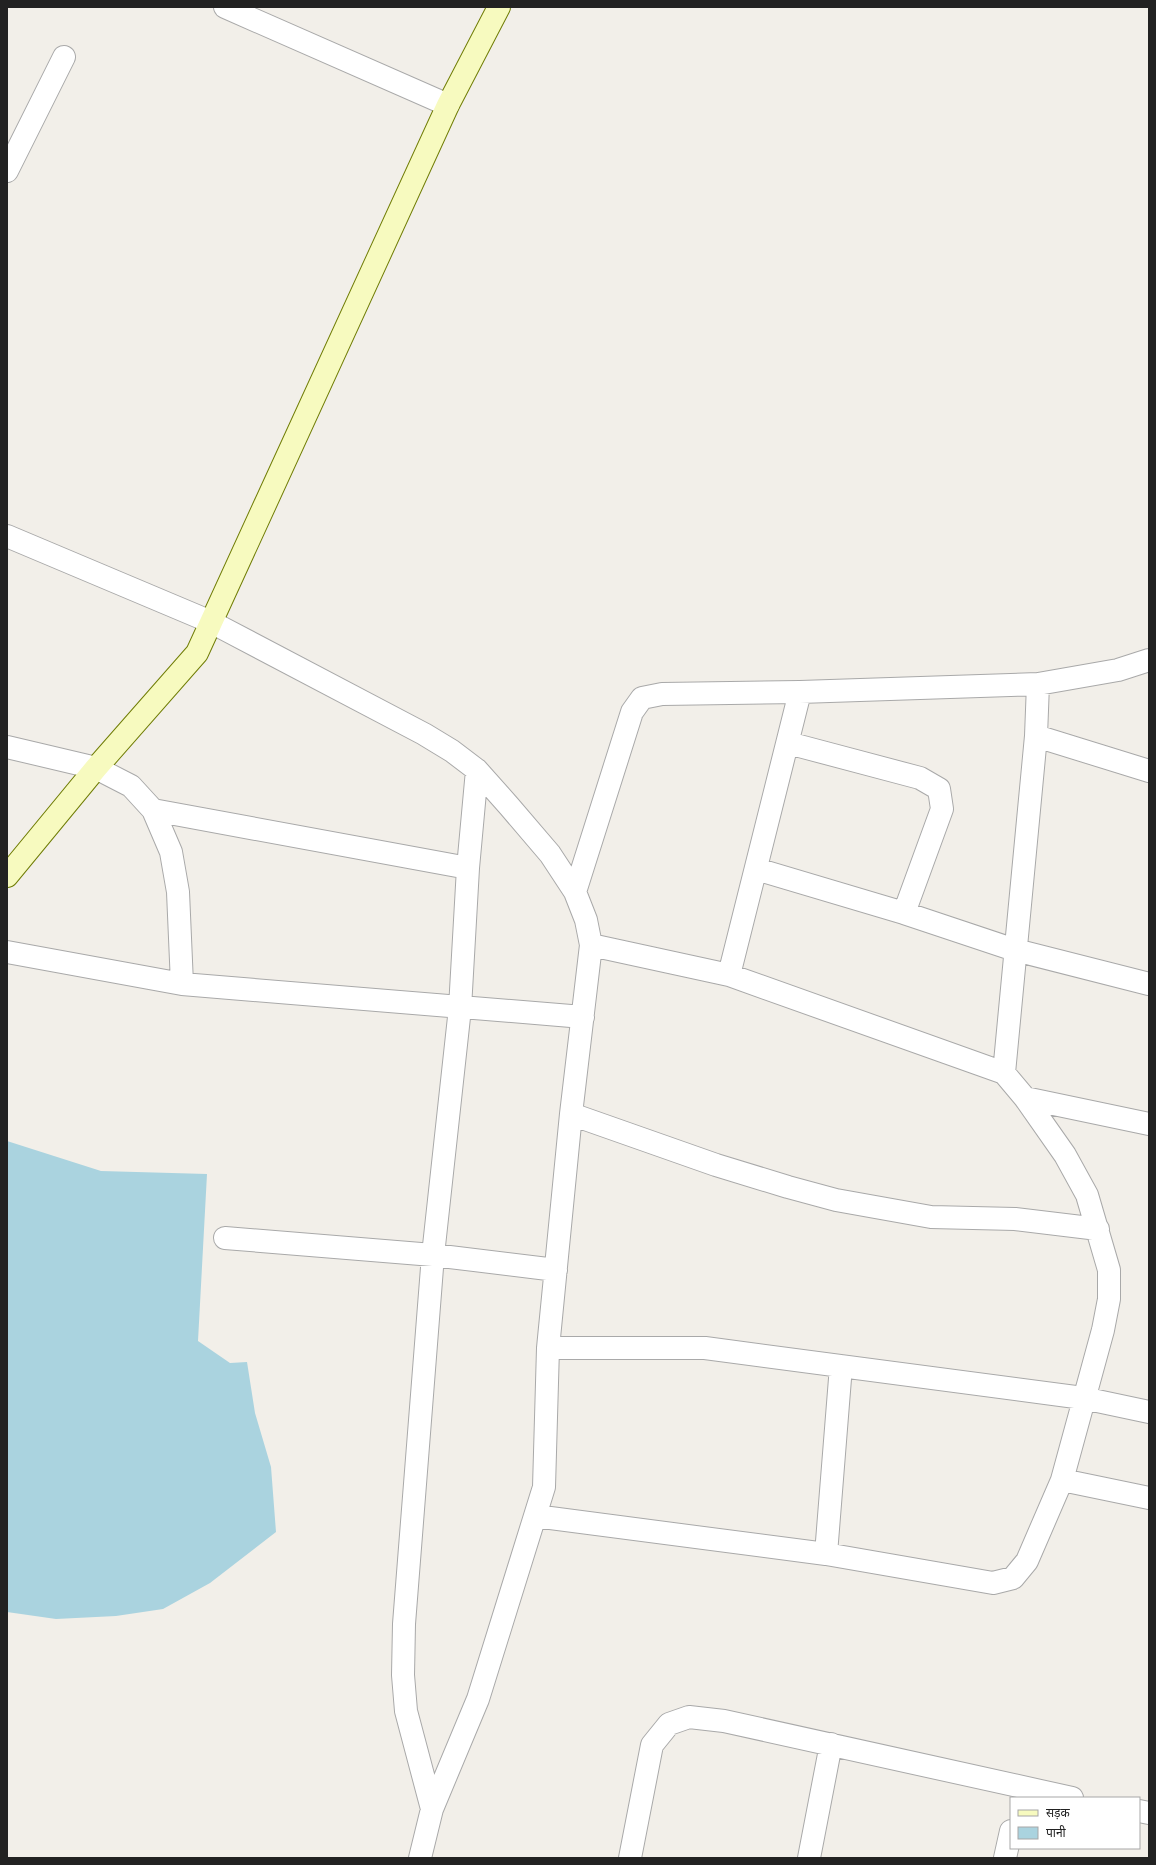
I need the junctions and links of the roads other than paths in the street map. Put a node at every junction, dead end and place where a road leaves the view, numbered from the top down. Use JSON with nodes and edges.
{"nodes":[{"id":1,"x":225,"y":7,"type":"edge"},
{"id":2,"x":499,"y":7,"type":"edge"},
{"id":3,"x":64,"y":57,"type":"dead end"},
{"id":4,"x":448,"y":105,"type":"junction"},
{"id":5,"x":7,"y":171,"type":"edge"},
{"id":6,"x":7,"y":536,"type":"edge"},
{"id":7,"x":211,"y":622,"type":"junction"},
{"id":8,"x":1149,"y":660,"type":"edge"},
{"id":9,"x":1038,"y":684,"type":"junction"},
{"id":10,"x":800,"y":692,"type":"junction"},
{"id":11,"x":1036,"y":736,"type":"junction"},
{"id":12,"x":788,"y":743,"type":"junction"},
{"id":13,"x":7,"y":747,"type":"edge"},
{"id":14,"x":96,"y":768,"type":"junction"},
{"id":15,"x":477,"y":770,"type":"junction"},
{"id":16,"x":1149,"y":771,"type":"edge"},
{"id":17,"x":153,"y":810,"type":"junction"},
{"id":18,"x":468,"y":868,"type":"junction"},
{"id":19,"x":756,"y":869,"type":"junction"},
{"id":20,"x":7,"y":876,"type":"edge"},
{"id":21,"x":575,"y":892,"type":"junction"},
{"id":22,"x":904,"y":913,"type":"junction"},
{"id":23,"x":591,"y":945,"type":"junction"},
{"id":24,"x":1015,"y":950,"type":"junction"},
{"id":25,"x":7,"y":952,"type":"edge"},
{"id":26,"x":729,"y":975,"type":"junction"},
{"id":27,"x":182,"y":984,"type":"junction"},
{"id":28,"x":1149,"y":984,"type":"edge"},
{"id":29,"x":460,"y":1008,"type":"junction"},
{"id":30,"x":583,"y":1017,"type":"junction"},
{"id":31,"x":1004,"y":1073,"type":"junction"},
{"id":32,"x":1025,"y":1098,"type":"junction"},
{"id":33,"x":571,"y":1114,"type":"junction"},
{"id":34,"x":1149,"y":1124,"type":"edge"},
{"id":35,"x":1098,"y":1229,"type":"junction"},
{"id":36,"x":225,"y":1238,"type":"dead end"},
{"id":37,"x":433,"y":1255,"type":"junction"},
{"id":38,"x":556,"y":1270,"type":"junction"},
{"id":39,"x":548,"y":1348,"type":"junction"},
{"id":40,"x":841,"y":1366,"type":"junction"},
{"id":41,"x":1083,"y":1398,"type":"junction"},
{"id":42,"x":1149,"y":1412,"type":"edge"},
{"id":43,"x":1062,"y":1480,"type":"junction"},
{"id":44,"x":1149,"y":1498,"type":"edge"},
{"id":45,"x":535,"y":1516,"type":"junction"},
{"id":46,"x":826,"y":1554,"type":"junction"},
{"id":47,"x":831,"y":1744,"type":"junction"},
{"id":48,"x":1019,"y":1793,"type":"edge"},
{"id":49,"x":1061,"y":1797,"type":"edge"},
{"id":50,"x":432,"y":1809,"type":"junction"},
{"id":51,"x":1010,"y":1836,"type":"edge"},
{"id":52,"x":420,"y":1858,"type":"edge"},
{"id":53,"x":630,"y":1858,"type":"edge"},
{"id":54,"x":809,"y":1858,"type":"edge"},
{"id":55,"x":1005,"y":1858,"type":"edge"}],
"edges":[{"from":1,"to":4,"type":"street"},
{"from":2,"to":4,"type":"street"},
{"from":3,"to":5,"type":"street"},
{"from":4,"to":7,"type":"street"},
{"from":6,"to":7,"type":"street"},
{"from":7,"to":14,"type":"street"},
{"from":7,"to":15,"type":"street"},
{"from":8,"to":9,"type":"street"},
{"from":9,"to":10,"type":"street"},
{"from":9,"to":11,"type":"street"},
{"from":10,"to":12,"type":"street"},
{"from":10,"to":21,"type":"street"},
{"from":11,"to":16,"type":"street"},
{"from":11,"to":24,"type":"street"},
{"from":12,"to":19,"type":"street"},
{"from":12,"to":22,"type":"street"},
{"from":13,"to":14,"type":"street"},
{"from":14,"to":17,"type":"street"},
{"from":14,"to":20,"type":"street"},
{"from":15,"to":18,"type":"street"},
{"from":15,"to":21,"type":"street"},
{"from":17,"to":18,"type":"street"},
{"from":17,"to":27,"type":"street"},
{"from":18,"to":29,"type":"street"},
{"from":19,"to":22,"type":"street"},
{"from":19,"to":26,"type":"street"},
{"from":21,"to":23,"type":"street"},
{"from":22,"to":24,"type":"street"},
{"from":23,"to":26,"type":"street"},
{"from":23,"to":30,"type":"street"},
{"from":24,"to":28,"type":"street"},
{"from":24,"to":31,"type":"street"},
{"from":25,"to":27,"type":"street"},
{"from":26,"to":31,"type":"street"},
{"from":27,"to":29,"type":"street"},
{"from":29,"to":30,"type":"street"},
{"from":29,"to":37,"type":"street"},
{"from":30,"to":33,"type":"street"},
{"from":31,"to":32,"type":"street"},
{"from":32,"to":34,"type":"street"},
{"from":32,"to":35,"type":"street"},
{"from":33,"to":35,"type":"street"},
{"from":33,"to":38,"type":"street"},
{"from":35,"to":41,"type":"street"},
{"from":36,"to":37,"type":"street"},
{"from":37,"to":38,"type":"street"},
{"from":37,"to":50,"type":"street"},
{"from":38,"to":39,"type":"street"},
{"from":39,"to":40,"type":"street"},
{"from":39,"to":45,"type":"street"},
{"from":40,"to":41,"type":"street"},
{"from":40,"to":46,"type":"street"},
{"from":41,"to":42,"type":"street"},
{"from":41,"to":43,"type":"street"},
{"from":43,"to":44,"type":"street"},
{"from":43,"to":46,"type":"street"},
{"from":45,"to":46,"type":"street"},
{"from":45,"to":50,"type":"street"},
{"from":47,"to":48,"type":"street"},
{"from":47,"to":53,"type":"street"},
{"from":47,"to":54,"type":"street"},
{"from":48,"to":49,"type":"street"},
{"from":50,"to":52,"type":"street"},
{"from":51,"to":55,"type":"street"}]}
